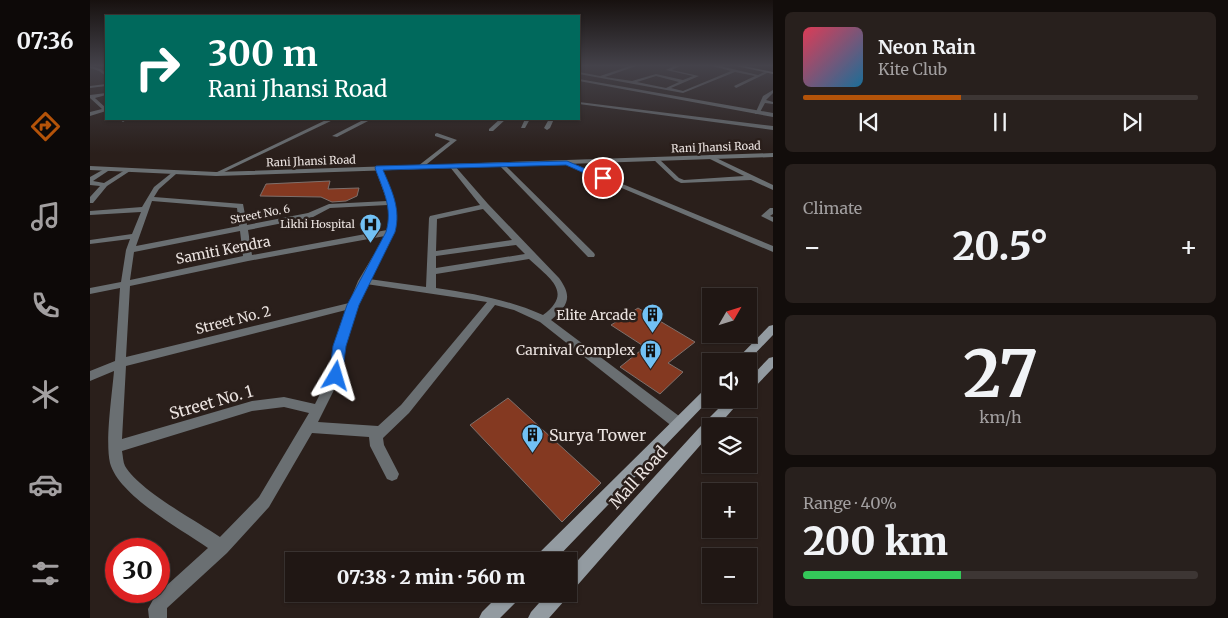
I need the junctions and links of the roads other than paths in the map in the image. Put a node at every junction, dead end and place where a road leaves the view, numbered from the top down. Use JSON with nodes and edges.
{"nodes":[{"id":1,"x":661,"y":95,"type":"edge"},
{"id":2,"x":680,"y":95,"type":"edge"},
{"id":3,"x":769,"y":95,"type":"edge"},
{"id":4,"x":91,"y":97,"type":"edge"},
{"id":5,"x":676,"y":98,"type":"junction"},
{"id":6,"x":763,"y":101,"type":"junction"},
{"id":7,"x":580,"y":103,"type":"edge"},
{"id":8,"x":773,"y":103,"type":"edge"},
{"id":9,"x":105,"y":109,"type":"edge"},
{"id":10,"x":105,"y":110,"type":"edge"},
{"id":11,"x":757,"y":112,"type":"junction"},
{"id":12,"x":90,"y":114,"type":"edge"},
{"id":13,"x":773,"y":116,"type":"edge"},
{"id":14,"x":330,"y":120,"type":"edge"},
{"id":15,"x":368,"y":120,"type":"edge"},
{"id":16,"x":502,"y":120,"type":"edge"},
{"id":17,"x":527,"y":120,"type":"edge"},
{"id":18,"x":551,"y":120,"type":"edge"},
{"id":19,"x":523,"y":126,"type":"dead end"},
{"id":20,"x":547,"y":128,"type":"dead end"},
{"id":21,"x":773,"y":128,"type":"edge"},
{"id":22,"x":492,"y":130,"type":"dead end"},
{"id":23,"x":335,"y":136,"type":"dead end"},
{"id":24,"x":436,"y":136,"type":"dead end"},
{"id":25,"x":773,"y":155,"type":"edge"},
{"id":26,"x":710,"y":157,"type":"junction"},
{"id":27,"x":656,"y":159,"type":"junction"},
{"id":28,"x":567,"y":163,"type":"junction"},
{"id":29,"x":502,"y":165,"type":"junction"},
{"id":30,"x":452,"y":166,"type":"junction"},
{"id":31,"x":420,"y":167,"type":"junction"},
{"id":32,"x":90,"y":168,"type":"edge"},
{"id":33,"x":378,"y":168,"type":"junction"},
{"id":34,"x":108,"y":169,"type":"junction"},
{"id":35,"x":127,"y":170,"type":"junction"},
{"id":36,"x":174,"y":173,"type":"junction"},
{"id":37,"x":216,"y":174,"type":"junction"},
{"id":38,"x":752,"y":178,"type":"junction"},
{"id":39,"x":90,"y":182,"type":"edge"},
{"id":40,"x":105,"y":185,"type":"junction"},
{"id":41,"x":773,"y":188,"type":"edge"},
{"id":42,"x":90,"y":201,"type":"edge"},
{"id":43,"x":393,"y":203,"type":"junction"},
{"id":44,"x":147,"y":204,"type":"junction"},
{"id":45,"x":485,"y":206,"type":"junction"},
{"id":46,"x":773,"y":210,"type":"edge"},
{"id":47,"x":90,"y":213,"type":"edge"},
{"id":48,"x":773,"y":220,"type":"edge"},
{"id":49,"x":244,"y":228,"type":"junction"},
{"id":50,"x":391,"y":232,"type":"junction"},
{"id":51,"x":134,"y":236,"type":"junction"},
{"id":52,"x":90,"y":242,"type":"edge"},
{"id":53,"x":518,"y":242,"type":"junction"},
{"id":54,"x":773,"y":249,"type":"edge"},
{"id":55,"x":130,"y":250,"type":"junction"},
{"id":56,"x":432,"y":254,"type":"junction"},
{"id":57,"x":590,"y":255,"type":"dead end"},
{"id":58,"x":531,"y":256,"type":"junction"},
{"id":59,"x":248,"y":258,"type":"junction"},
{"id":60,"x":431,"y":272,"type":"junction"},
{"id":61,"x":364,"y":282,"type":"junction"},
{"id":62,"x":125,"y":283,"type":"junction"},
{"id":63,"x":90,"y":291,"type":"edge"},
{"id":64,"x":431,"y":291,"type":"junction"},
{"id":65,"x":493,"y":300,"type":"junction"},
{"id":66,"x":353,"y":305,"type":"junction"},
{"id":67,"x":544,"y":320,"type":"junction"},
{"id":68,"x":773,"y":330,"type":"edge"},
{"id":69,"x":749,"y":353,"type":"edge"},
{"id":70,"x":773,"y":361,"type":"edge"},
{"id":71,"x":120,"y":363,"type":"junction"},
{"id":72,"x":90,"y":376,"type":"edge"},
{"id":73,"x":757,"y":378,"type":"edge"},
{"id":74,"x":702,"y":399,"type":"edge"},
{"id":75,"x":727,"y":408,"type":"edge"},
{"id":76,"x":318,"y":410,"type":"junction"},
{"id":77,"x":678,"y":423,"type":"junction"},
{"id":78,"x":308,"y":427,"type":"junction"},
{"id":79,"x":380,"y":432,"type":"junction"},
{"id":80,"x":115,"y":447,"type":"junction"},
{"id":81,"x":392,"y":474,"type":"dead end"},
{"id":82,"x":221,"y":547,"type":"junction"},
{"id":83,"x":552,"y":552,"type":"edge"},
{"id":84,"x":577,"y":573,"type":"edge"},
{"id":85,"x":504,"y":602,"type":"edge"},
{"id":86,"x":551,"y":602,"type":"edge"},
{"id":87,"x":158,"y":618,"type":"edge"},
{"id":88,"x":488,"y":618,"type":"edge"},
{"id":89,"x":537,"y":618,"type":"edge"}],
"edges":[{"from":1,"to":5,"type":"street"},
{"from":2,"to":5,"type":"street"},
{"from":3,"to":6,"type":"street"},
{"from":4,"to":9,"type":"street"},
{"from":5,"to":11,"type":"street"},
{"from":6,"to":8,"type":"street"},
{"from":6,"to":11,"type":"street"},
{"from":7,"to":21,"type":"street"},
{"from":10,"to":12,"type":"street"},
{"from":11,"to":13,"type":"street"},
{"from":14,"to":37,"type":"street"},
{"from":15,"to":23,"type":"street"},
{"from":16,"to":22,"type":"street"},
{"from":17,"to":19,"type":"street"},
{"from":18,"to":20,"type":"street"},
{"from":24,"to":31,"type":"street"},
{"from":25,"to":26,"type":"street","name":"Rani Jhansi Road"},
{"from":26,"to":27,"type":"street","name":"Rani Jhansi Road"},
{"from":26,"to":38,"type":"street"},
{"from":27,"to":28,"type":"street","name":"Rani Jhansi Road"},
{"from":27,"to":38,"type":"street"},
{"from":28,"to":29,"type":"street","name":"Rani Jhansi Road"},
{"from":28,"to":54,"type":"street"},
{"from":29,"to":30,"type":"street","name":"Rani Jhansi Road"},
{"from":29,"to":57,"type":"street"},
{"from":30,"to":31,"type":"street","name":"Rani Jhansi Road"},
{"from":30,"to":45,"type":"street"},
{"from":31,"to":33,"type":"street","name":"Rani Jhansi Road"},
{"from":32,"to":34,"type":"street","name":"Rani Jhansi Road"},
{"from":33,"to":37,"type":"street","name":"Rani Jhansi Road"},
{"from":33,"to":43,"type":"street"},
{"from":34,"to":35,"type":"street","name":"Rani Jhansi Road"},
{"from":34,"to":39,"type":"street"},
{"from":35,"to":36,"type":"street","name":"Rani Jhansi Road"},
{"from":35,"to":40,"type":"street"},
{"from":36,"to":37,"type":"street","name":"Rani Jhansi Road"},
{"from":36,"to":44,"type":"street"},
{"from":38,"to":41,"type":"street"},
{"from":39,"to":40,"type":"street"},
{"from":40,"to":42,"type":"street"},
{"from":43,"to":49,"type":"street","name":"Street No. 6"},
{"from":43,"to":50,"type":"street"},
{"from":44,"to":47,"type":"street"},
{"from":44,"to":49,"type":"street"},
{"from":44,"to":51,"type":"street"},
{"from":45,"to":53,"type":"street"},
{"from":45,"to":56,"type":"street"},
{"from":46,"to":48,"type":"street"},
{"from":49,"to":55,"type":"street","name":"Street No. 6"},
{"from":49,"to":59,"type":"street"},
{"from":50,"to":59,"type":"street","name":"Samiti Kendra"},
{"from":50,"to":61,"type":"street"},
{"from":51,"to":52,"type":"street"},
{"from":51,"to":55,"type":"street"},
{"from":53,"to":56,"type":"street"},
{"from":53,"to":58,"type":"street"},
{"from":55,"to":62,"type":"street"},
{"from":56,"to":60,"type":"street"},
{"from":58,"to":60,"type":"street"},
{"from":58,"to":67,"type":"street"},
{"from":59,"to":62,"type":"street","name":"Samiti Kendra"},
{"from":60,"to":64,"type":"street"},
{"from":61,"to":64,"type":"street"},
{"from":61,"to":66,"type":"street"},
{"from":62,"to":63,"type":"street","name":"Samiti Kendra"},
{"from":62,"to":71,"type":"street"},
{"from":64,"to":65,"type":"street"},
{"from":65,"to":67,"type":"street"},
{"from":65,"to":79,"type":"street"},
{"from":66,"to":71,"type":"street","name":"Street No. 2"},
{"from":66,"to":76,"type":"street"},
{"from":67,"to":77,"type":"street"},
{"from":68,"to":69,"type":"main road"},
{"from":70,"to":73,"type":"main road"},
{"from":71,"to":72,"type":"street","name":"Street No. 2"},
{"from":71,"to":80,"type":"street"},
{"from":74,"to":77,"type":"main road","name":"Mall Road"},
{"from":75,"to":84,"type":"main road","name":"Mall Road"},
{"from":76,"to":78,"type":"street"},
{"from":76,"to":80,"type":"street","name":"Street No. 1"},
{"from":77,"to":83,"type":"main road","name":"Mall Road"},
{"from":78,"to":79,"type":"street"},
{"from":78,"to":82,"type":"street"},
{"from":79,"to":81,"type":"street"},
{"from":80,"to":82,"type":"street"},
{"from":82,"to":87,"type":"street"},
{"from":85,"to":88,"type":"main road"},
{"from":86,"to":89,"type":"main road"}]}
